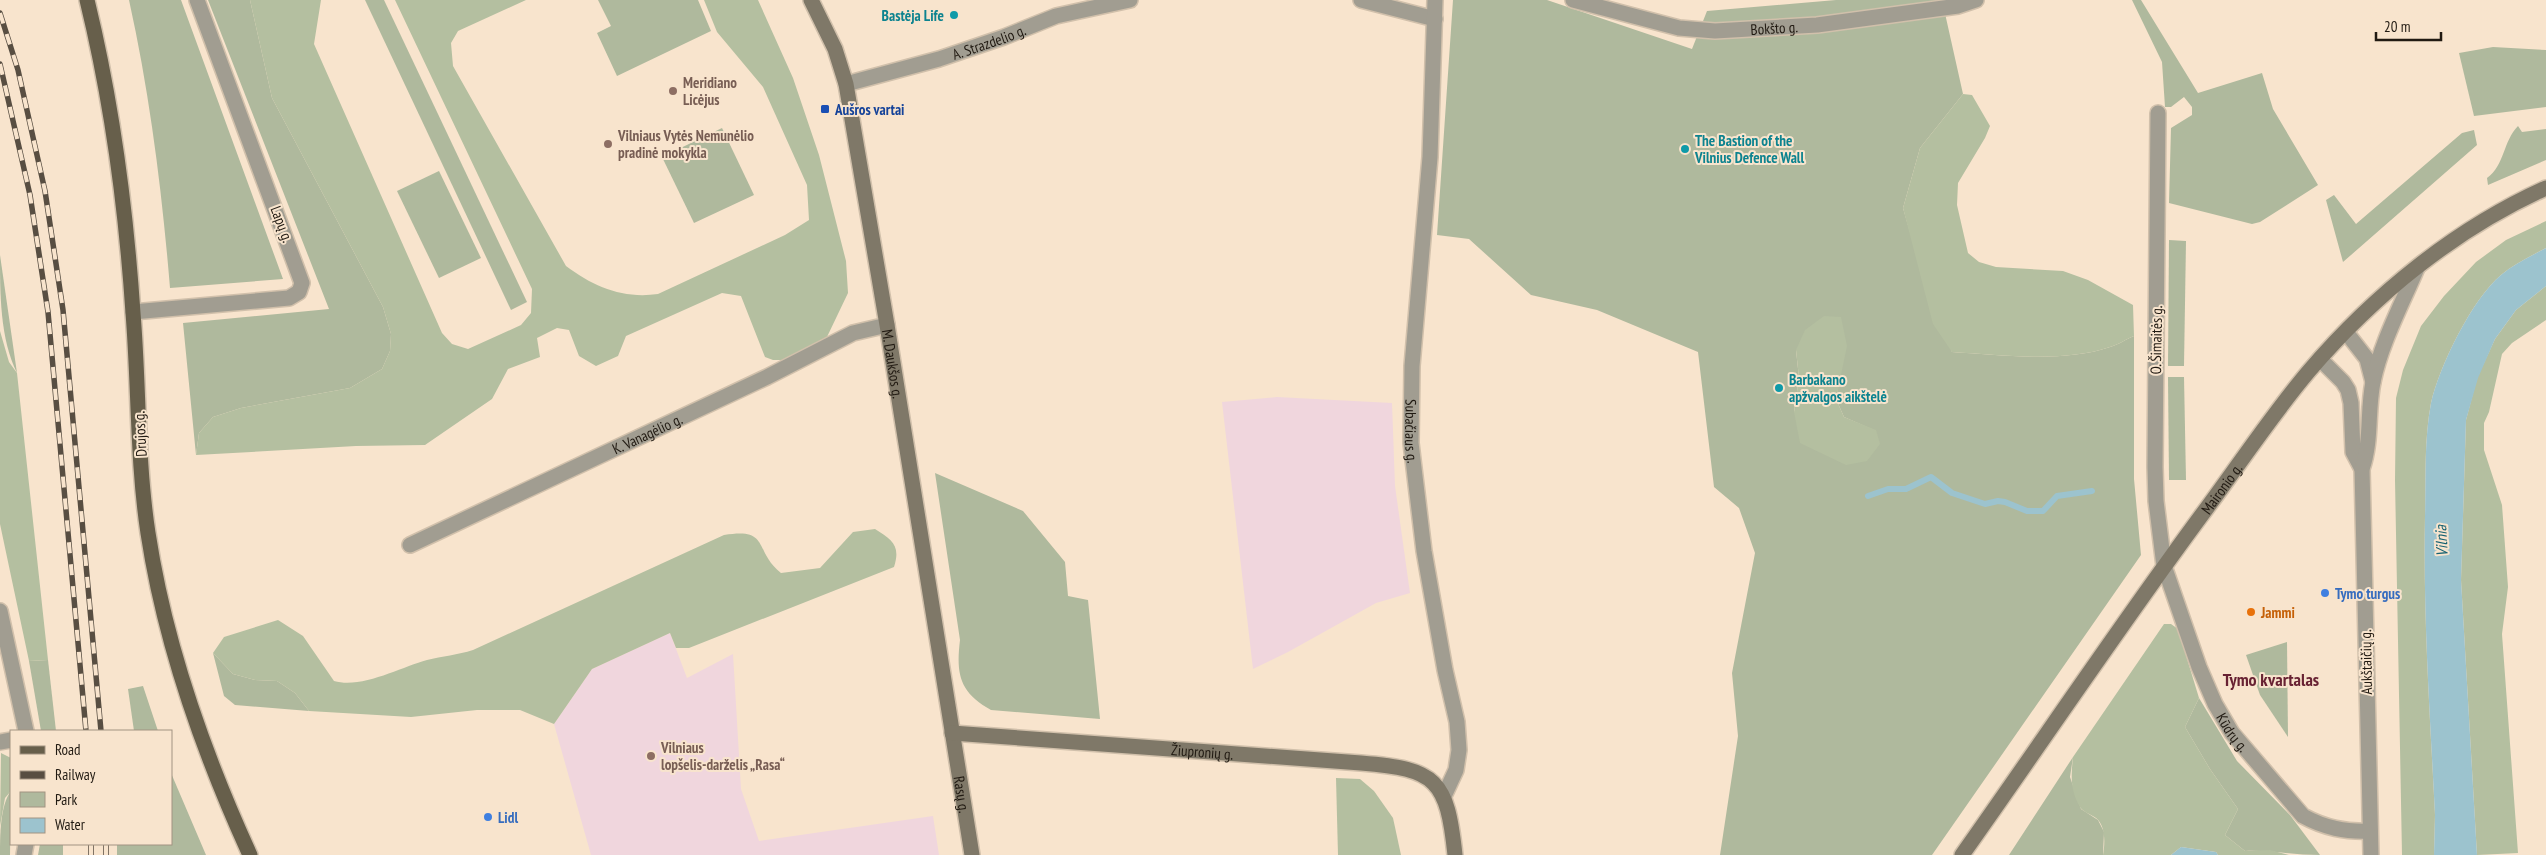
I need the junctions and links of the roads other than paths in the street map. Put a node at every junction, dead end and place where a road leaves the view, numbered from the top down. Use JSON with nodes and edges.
{"nodes":[{"id":1,"x":87,"y":0,"type":"edge"},
{"id":2,"x":197,"y":0,"type":"edge"},
{"id":3,"x":811,"y":0,"type":"edge"},
{"id":4,"x":1130,"y":0,"type":"edge"},
{"id":5,"x":1361,"y":0,"type":"edge"},
{"id":6,"x":1435,"y":0,"type":"edge"},
{"id":7,"x":1573,"y":0,"type":"edge"},
{"id":8,"x":1976,"y":0,"type":"edge"},
{"id":9,"x":1435,"y":19,"type":"junction"},
{"id":10,"x":846,"y":84,"type":"junction"},
{"id":11,"x":2158,"y":113,"type":"dead end"},
{"id":12,"x":2546,"y":188,"type":"edge"},
{"id":13,"x":2417,"y":268,"type":"junction"},
{"id":14,"x":133,"y":312,"type":"junction"},
{"id":15,"x":887,"y":325,"type":"junction"},
{"id":16,"x":2346,"y":332,"type":"junction"},
{"id":17,"x":2320,"y":359,"type":"junction"},
{"id":18,"x":2373,"y":382,"type":"junction"},
{"id":19,"x":2362,"y":469,"type":"junction"},
{"id":20,"x":410,"y":545,"type":"dead end"},
{"id":21,"x":2164,"y":566,"type":"junction"},
{"id":22,"x":0,"y":611,"type":"edge"},
{"id":23,"x":3,"y":640,"type":"edge"},
{"id":24,"x":26,"y":730,"type":"edge"},
{"id":25,"x":952,"y":733,"type":"junction"},
{"id":26,"x":1444,"y":796,"type":"junction"},
{"id":27,"x":2370,"y":831,"type":"junction"},
{"id":28,"x":250,"y":855,"type":"edge"},
{"id":29,"x":972,"y":855,"type":"edge"},
{"id":30,"x":1455,"y":855,"type":"edge"},
{"id":31,"x":1962,"y":855,"type":"edge"},
{"id":32,"x":2371,"y":855,"type":"edge"}],
"edges":[{"from":1,"to":14,"type":"main road","name":"Drujos g."},
{"from":2,"to":14,"type":"street","name":"Lapų g."},
{"from":3,"to":10,"type":"main road","name":"M. Daukšos g."},
{"from":4,"to":10,"type":"street","name":"A. Strazdelio g."},
{"from":5,"to":9,"type":"street"},
{"from":6,"to":9,"type":"street","name":"Subačiaus g."},
{"from":7,"to":8,"type":"street","name":"Bokšto g."},
{"from":9,"to":26,"type":"street","name":"Subačiaus g."},
{"from":10,"to":15,"type":"main road","name":"M. Daukšos g."},
{"from":11,"to":21,"type":"street","name":"O. Šimaitės g."},
{"from":12,"to":13,"type":"main road","name":"Maironio g."},
{"from":13,"to":16,"type":"main road","name":"Maironio g."},
{"from":13,"to":18,"type":"street","name":"Aukštaičių g."},
{"from":14,"to":28,"type":"main road","name":"Drujos g."},
{"from":15,"to":20,"type":"street","name":"K. Vanagėlio g."},
{"from":15,"to":25,"type":"main road","name":"M. Daukšos g."},
{"from":16,"to":17,"type":"main road","name":"Maironio g."},
{"from":16,"to":18,"type":"street","name":"Aukštaičių g."},
{"from":17,"to":19,"type":"street","name":"Aukštaičių g."},
{"from":17,"to":21,"type":"main road","name":"Maironio g."},
{"from":18,"to":19,"type":"street","name":"Aukštaičių g."},
{"from":19,"to":27,"type":"street","name":"Aukštaičių g."},
{"from":21,"to":27,"type":"street","name":"Kūdrų g."},
{"from":21,"to":31,"type":"main road","name":"Maironio g."},
{"from":22,"to":23,"type":"street"},
{"from":23,"to":24,"type":"street"},
{"from":25,"to":26,"type":"main road","name":"Žiupronių g."},
{"from":25,"to":29,"type":"main road","name":"Rasų g."},
{"from":26,"to":30,"type":"main road"},
{"from":27,"to":32,"type":"street","name":"Aukštaičių g."}]}
